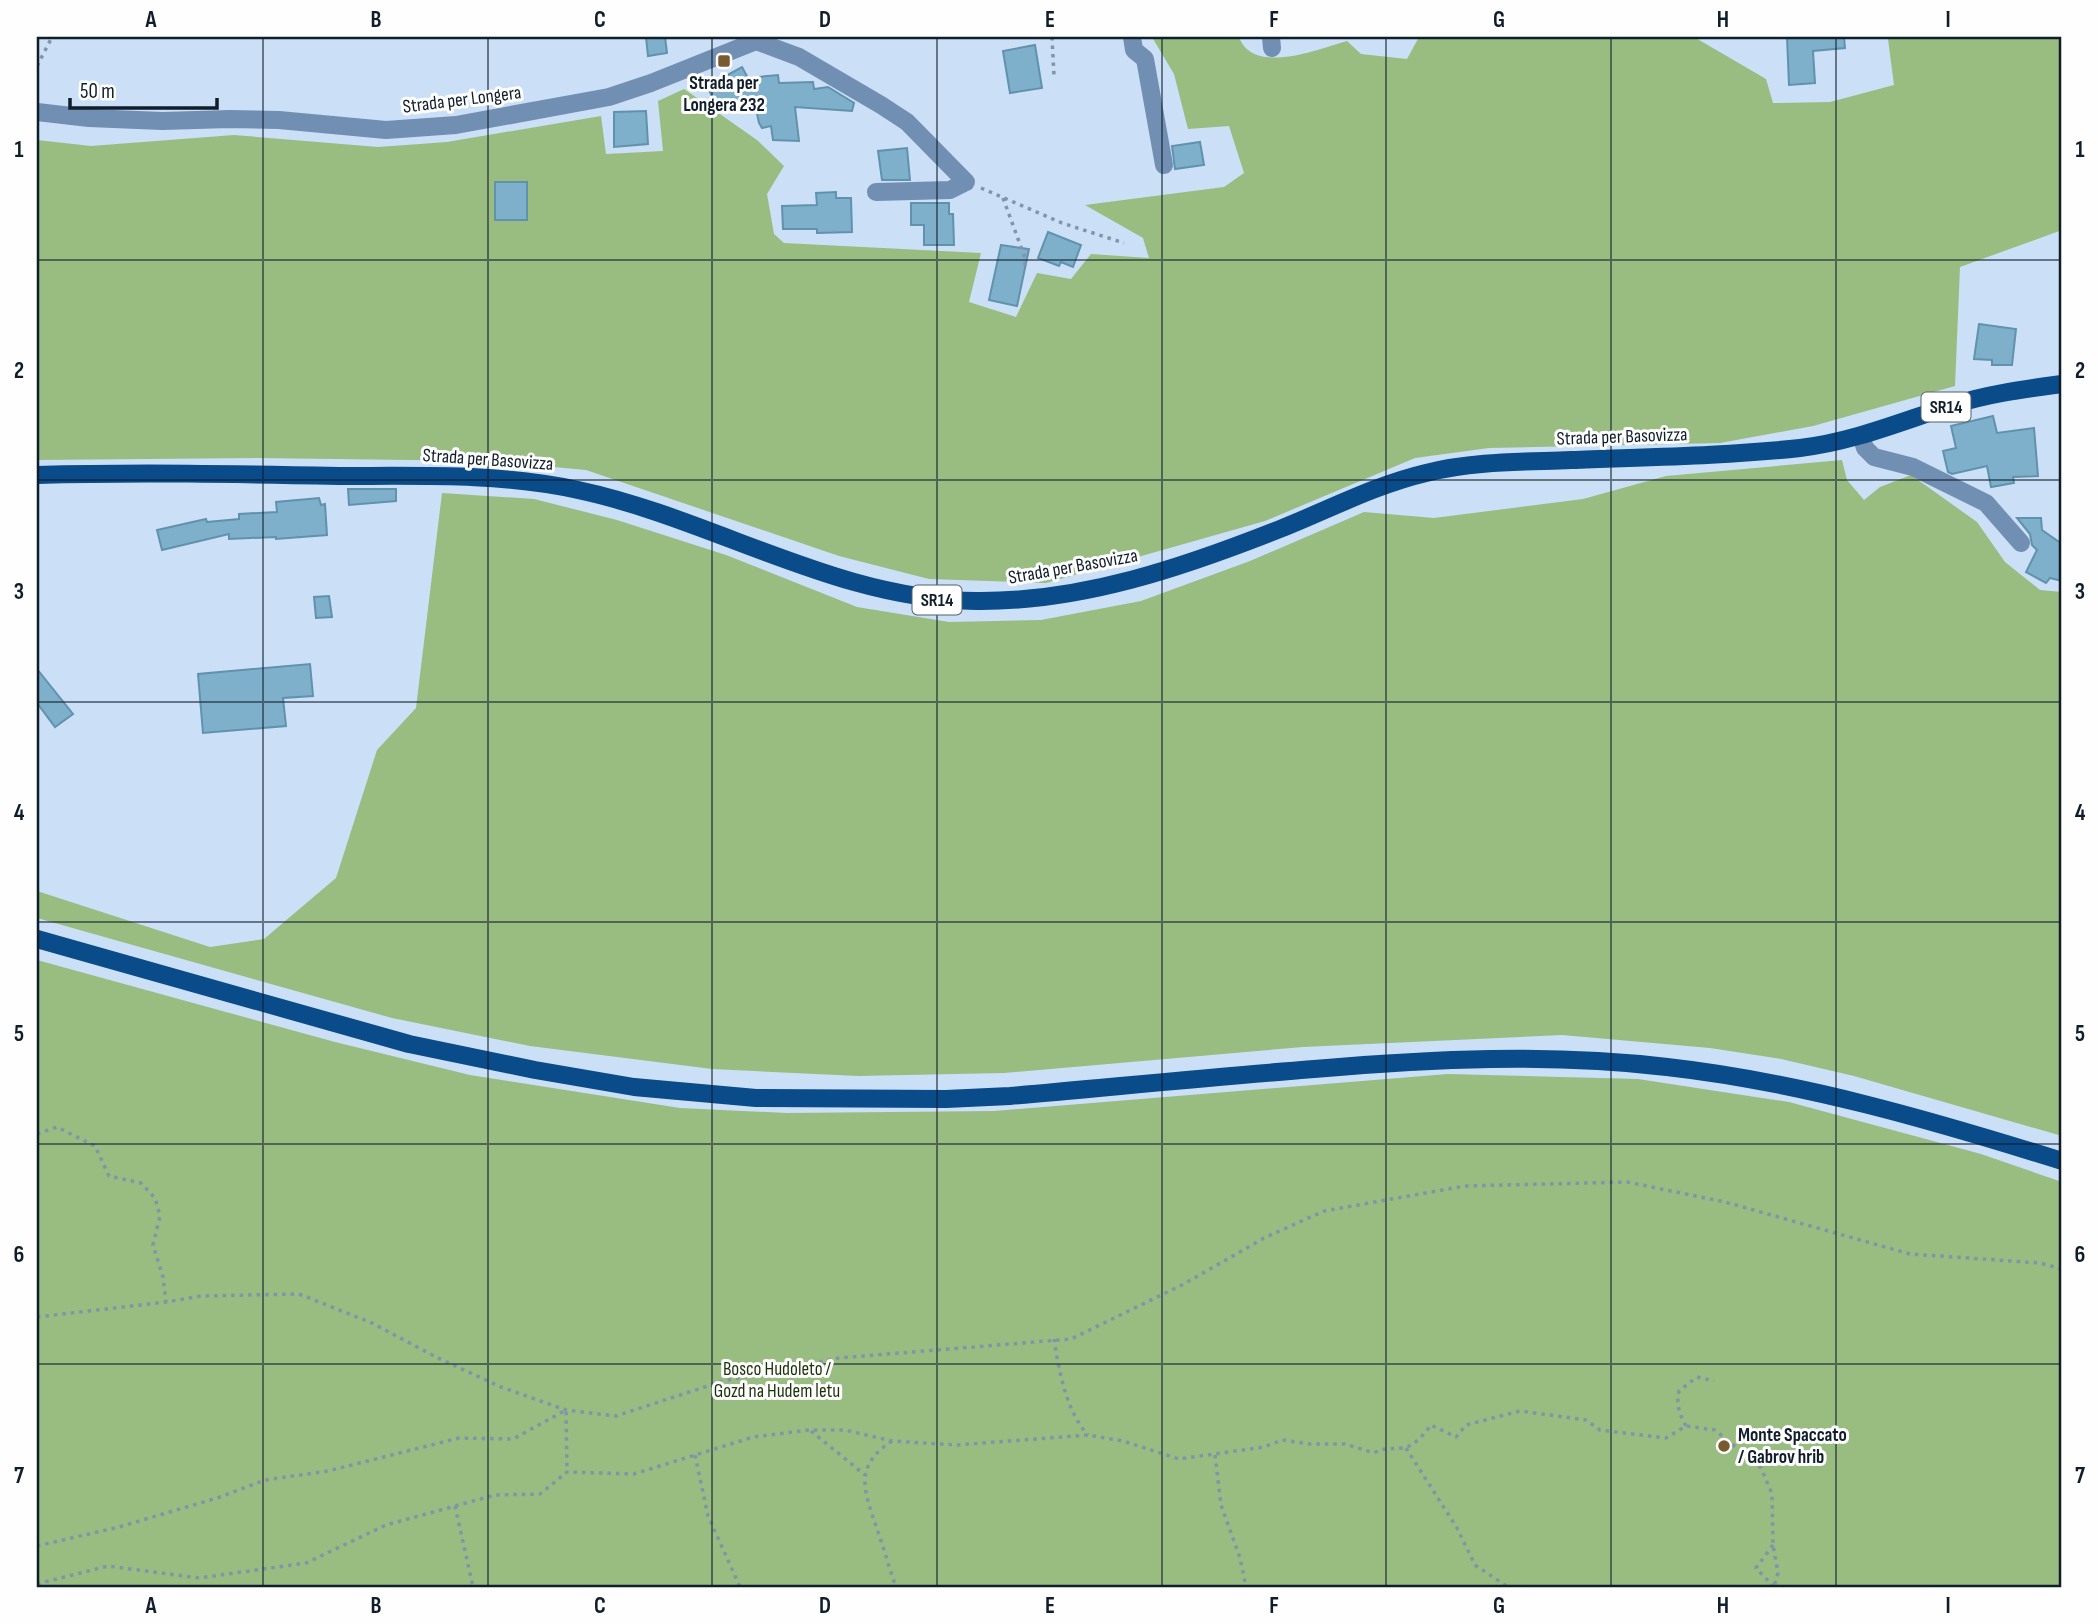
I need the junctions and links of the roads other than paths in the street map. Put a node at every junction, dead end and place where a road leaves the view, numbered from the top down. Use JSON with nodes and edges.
{"nodes":[{"id":1,"x":1132,"y":37,"type":"edge"},
{"id":2,"x":761,"y":39,"type":"edge"},
{"id":3,"x":37,"y":112,"type":"edge"},
{"id":4,"x":1164,"y":164,"type":"dead end"},
{"id":5,"x":876,"y":192,"type":"dead end"},
{"id":6,"x":2062,"y":384,"type":"edge"},
{"id":7,"x":1861,"y":436,"type":"junction"},
{"id":8,"x":37,"y":475,"type":"edge"},
{"id":9,"x":2021,"y":542,"type":"dead end"},
{"id":10,"x":37,"y":939,"type":"edge"},
{"id":11,"x":2062,"y":1161,"type":"edge"}],
"edges":[{"from":1,"to":4,"type":"street"},
{"from":2,"to":3,"type":"street","name":"Strada per Longera"},
{"from":2,"to":5,"type":"street","name":"Strada per Longera"},
{"from":6,"to":7,"type":"main road","name":"Strada per Basovizza","number":"SR14"},
{"from":7,"to":8,"type":"main road","name":"Strada per Basovizza","number":"SR14"},
{"from":7,"to":9,"type":"street"},
{"from":10,"to":11,"type":"main road"}]}
